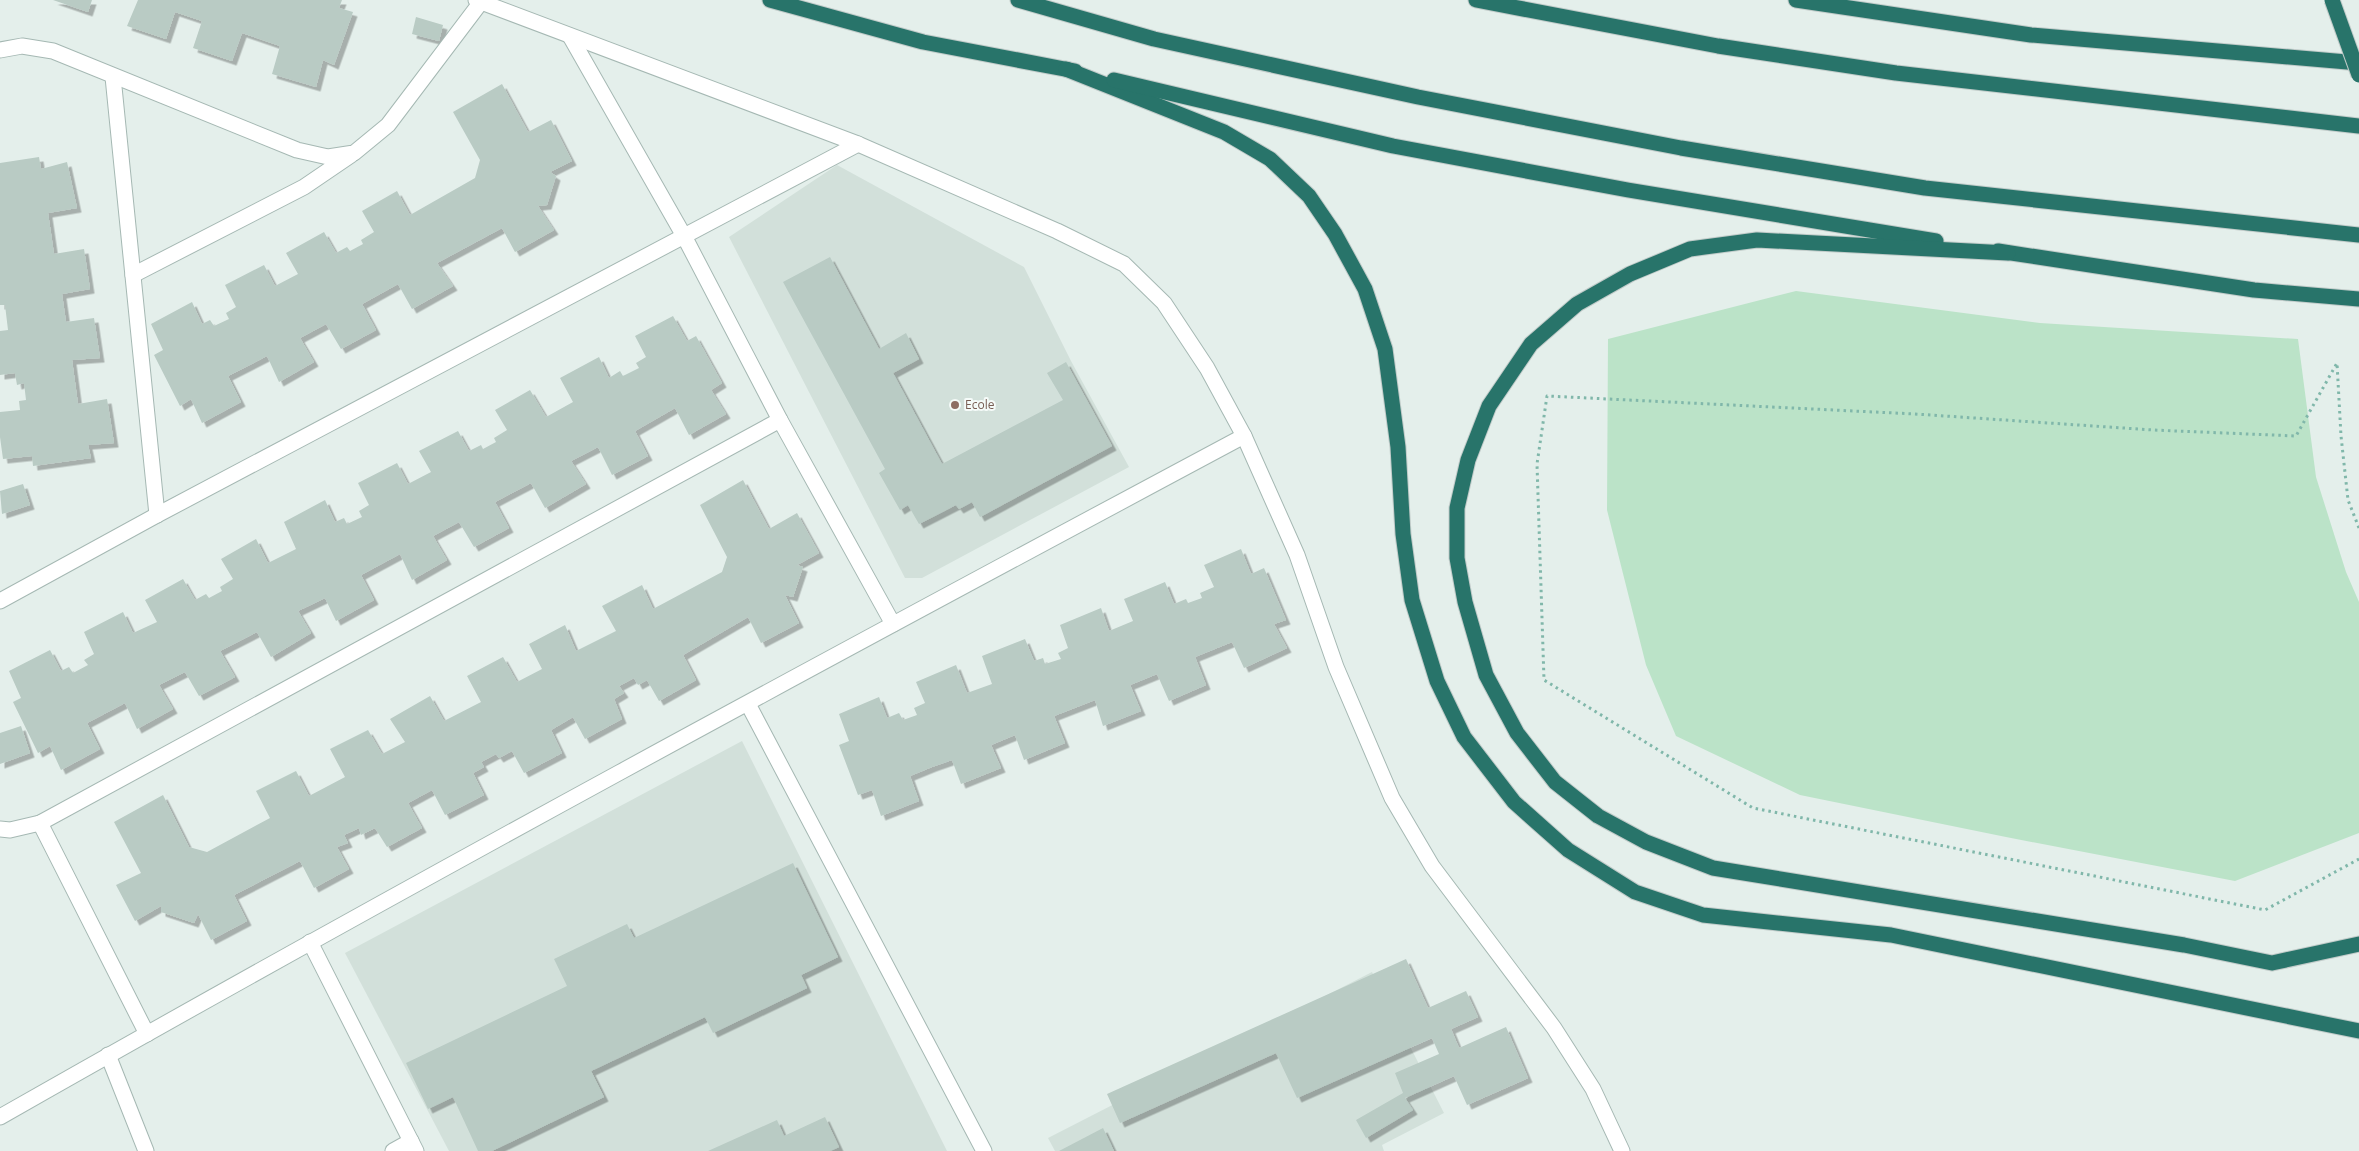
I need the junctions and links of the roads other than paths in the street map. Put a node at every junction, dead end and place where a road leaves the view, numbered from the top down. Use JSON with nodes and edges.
{"nodes":[{"id":1,"x":770,"y":0,"type":"edge"},
{"id":2,"x":1018,"y":0,"type":"edge"},
{"id":3,"x":1476,"y":0,"type":"edge"},
{"id":4,"x":1796,"y":0,"type":"edge"},
{"id":5,"x":2332,"y":0,"type":"edge"},
{"id":6,"x":479,"y":1,"type":"edge"},
{"id":7,"x":570,"y":36,"type":"junction"},
{"id":8,"x":0,"y":50,"type":"edge"},
{"id":9,"x":2359,"y":63,"type":"edge"},
{"id":10,"x":1066,"y":69,"type":"junction"},
{"id":11,"x":2359,"y":75,"type":"edge"},
{"id":12,"x":112,"y":77,"type":"junction"},
{"id":13,"x":2359,"y":126,"type":"edge"},
{"id":14,"x":858,"y":144,"type":"junction"},
{"id":15,"x":354,"y":153,"type":"junction"},
{"id":16,"x":2359,"y":235,"type":"edge"},
{"id":17,"x":684,"y":236,"type":"junction"},
{"id":18,"x":2008,"y":253,"type":"junction"},
{"id":19,"x":133,"y":275,"type":"junction"},
{"id":20,"x":2359,"y":299,"type":"edge"},
{"id":21,"x":780,"y":420,"type":"junction"},
{"id":22,"x":1244,"y":436,"type":"junction"},
{"id":23,"x":157,"y":515,"type":"junction"},
{"id":24,"x":0,"y":601,"type":"edge"},
{"id":25,"x":894,"y":624,"type":"junction"},
{"id":26,"x":748,"y":704,"type":"junction"},
{"id":27,"x":40,"y":823,"type":"junction"},
{"id":28,"x":0,"y":829,"type":"edge"},
{"id":29,"x":310,"y":942,"type":"junction"},
{"id":30,"x":2359,"y":944,"type":"edge"},
{"id":31,"x":2359,"y":1031,"type":"edge"},
{"id":32,"x":147,"y":1034,"type":"junction"},
{"id":33,"x":108,"y":1055,"type":"junction"},
{"id":34,"x":0,"y":1117,"type":"edge"},
{"id":35,"x":414,"y":1146,"type":"edge"},
{"id":36,"x":146,"y":1151,"type":"edge"},
{"id":37,"x":393,"y":1151,"type":"edge"},
{"id":38,"x":984,"y":1151,"type":"edge"},
{"id":39,"x":1622,"y":1151,"type":"edge"}],
"edges":[{"from":1,"to":10,"type":"highway"},
{"from":2,"to":16,"type":"highway"},
{"from":3,"to":13,"type":"highway"},
{"from":4,"to":9,"type":"highway"},
{"from":5,"to":11,"type":"highway","bridge":true},
{"from":6,"to":7,"type":"street"},
{"from":6,"to":15,"type":"street"},
{"from":7,"to":14,"type":"street"},
{"from":7,"to":17,"type":"street"},
{"from":8,"to":12,"type":"street"},
{"from":10,"to":18,"type":"highway"},
{"from":10,"to":31,"type":"highway"},
{"from":12,"to":15,"type":"street"},
{"from":12,"to":19,"type":"street"},
{"from":14,"to":17,"type":"street"},
{"from":14,"to":22,"type":"street"},
{"from":15,"to":19,"type":"street"},
{"from":17,"to":21,"type":"street"},
{"from":17,"to":23,"type":"street"},
{"from":18,"to":20,"type":"highway"},
{"from":18,"to":30,"type":"highway"},
{"from":19,"to":23,"type":"street"},
{"from":21,"to":25,"type":"street"},
{"from":21,"to":27,"type":"street"},
{"from":22,"to":25,"type":"street"},
{"from":22,"to":39,"type":"street"},
{"from":23,"to":24,"type":"street"},
{"from":25,"to":26,"type":"street"},
{"from":26,"to":29,"type":"street"},
{"from":26,"to":38,"type":"street"},
{"from":27,"to":28,"type":"street"},
{"from":27,"to":32,"type":"street"},
{"from":29,"to":32,"type":"street"},
{"from":29,"to":35,"type":"street"},
{"from":32,"to":33,"type":"street"},
{"from":33,"to":34,"type":"street"},
{"from":33,"to":36,"type":"street"},
{"from":35,"to":37,"type":"street"}]}
